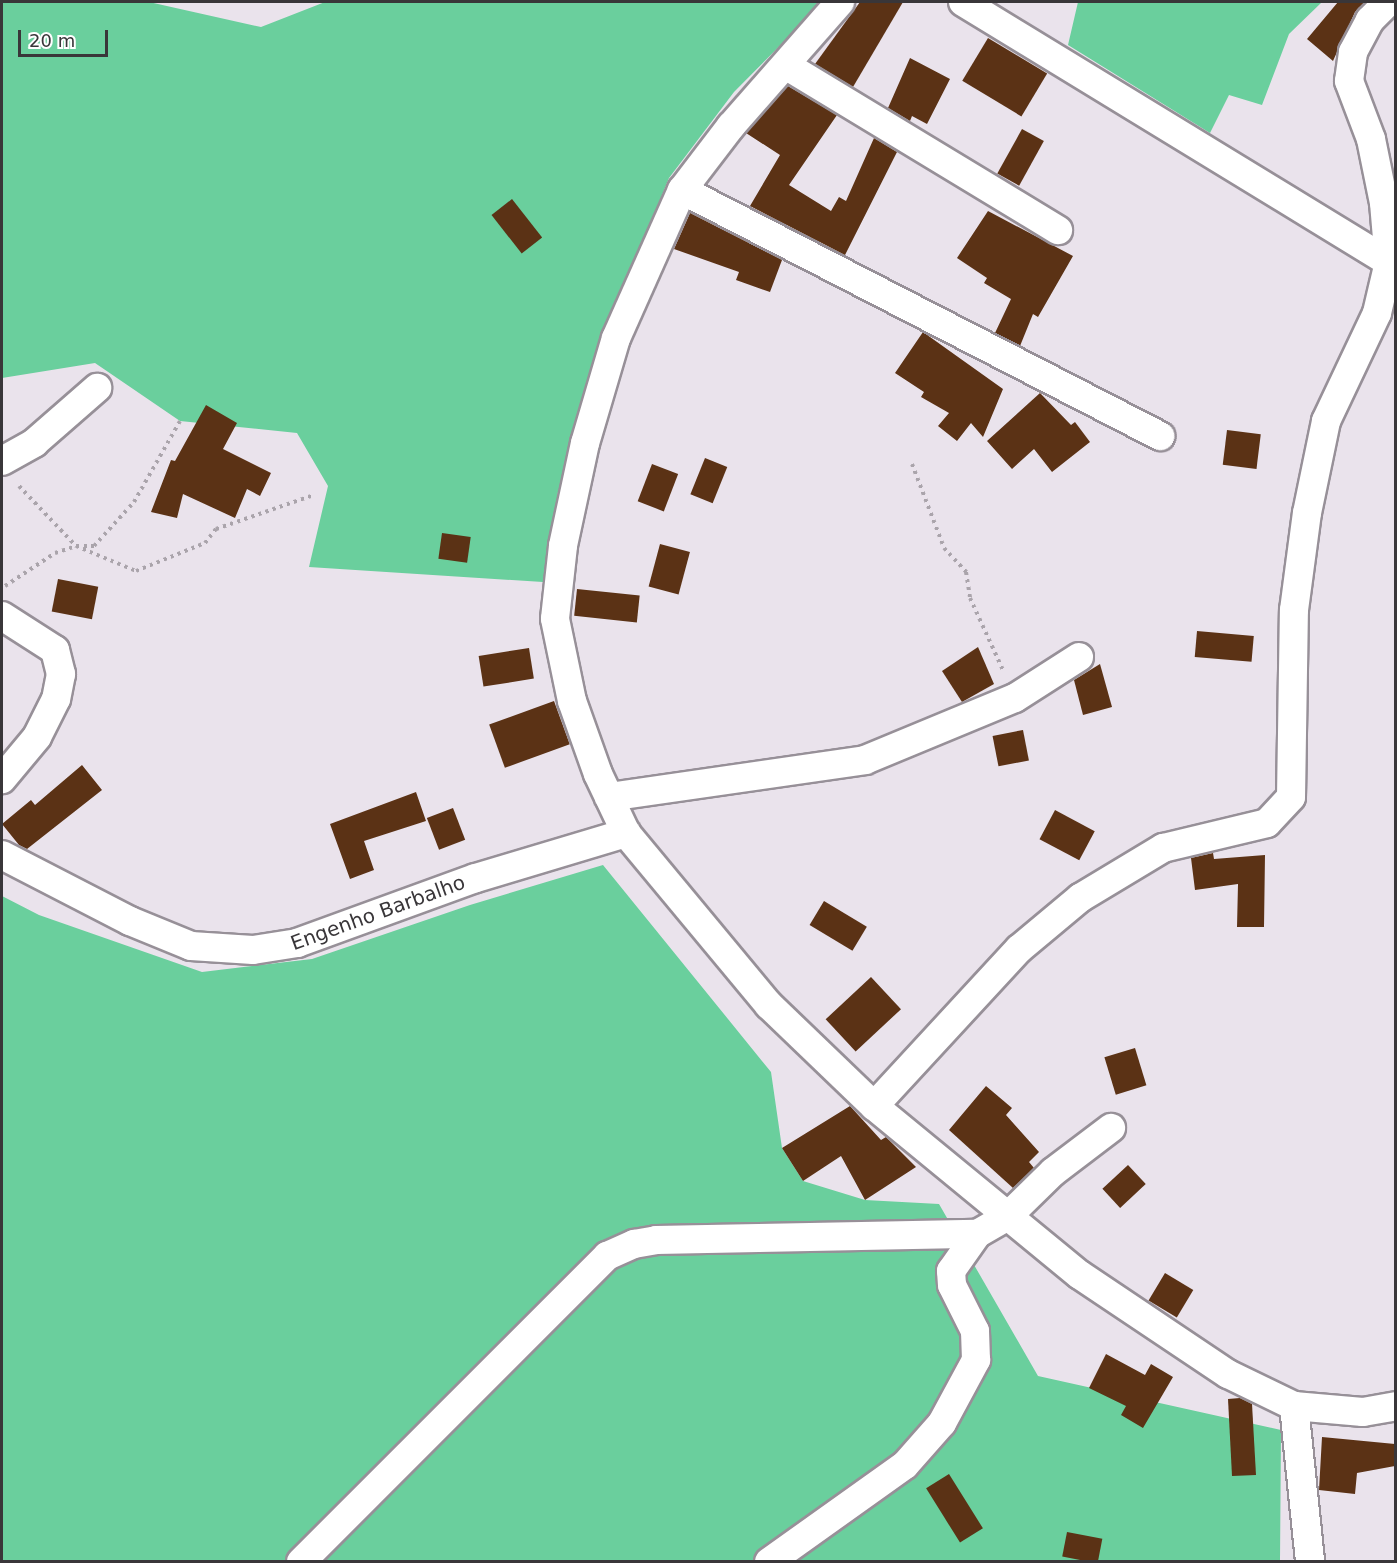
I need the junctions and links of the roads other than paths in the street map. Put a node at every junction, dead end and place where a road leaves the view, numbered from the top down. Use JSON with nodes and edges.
{"nodes":[{"id":1,"x":840,"y":2,"type":"edge"},
{"id":2,"x":963,"y":2,"type":"edge"},
{"id":3,"x":1388,"y":2,"type":"edge"},
{"id":4,"x":787,"y":66,"type":"junction"},
{"id":5,"x":682,"y":190,"type":"junction"},
{"id":6,"x":1058,"y":230,"type":"dead end"},
{"id":7,"x":1389,"y":262,"type":"junction"},
{"id":8,"x":97,"y":388,"type":"dead end"},
{"id":9,"x":1160,"y":436,"type":"dead end"},
{"id":10,"x":6,"y":469,"type":"edge"},
{"id":11,"x":2,"y":616,"type":"edge"},
{"id":12,"x":1079,"y":657,"type":"dead end"},
{"id":13,"x":2,"y":779,"type":"edge"},
{"id":14,"x":609,"y":797,"type":"junction"},
{"id":15,"x":626,"y":833,"type":"junction"},
{"id":16,"x":2,"y":855,"type":"edge"},
{"id":17,"x":874,"y":1106,"type":"junction"},
{"id":18,"x":1111,"y":1128,"type":"dead end"},
{"id":19,"x":1007,"y":1217,"type":"junction"},
{"id":20,"x":977,"y":1234,"type":"junction"},
{"id":21,"x":1294,"y":1406,"type":"junction"},
{"id":22,"x":1395,"y":1406,"type":"edge"},
{"id":23,"x":301,"y":1562,"type":"edge"},
{"id":24,"x":769,"y":1562,"type":"edge"},
{"id":25,"x":1310,"y":1562,"type":"edge"}],
"edges":[{"from":1,"to":4,"type":"street"},
{"from":2,"to":7,"type":"street"},
{"from":3,"to":7,"type":"street"},
{"from":4,"to":5,"type":"street"},
{"from":4,"to":6,"type":"street"},
{"from":5,"to":9,"type":"street"},
{"from":5,"to":14,"type":"street"},
{"from":7,"to":17,"type":"street"},
{"from":8,"to":10,"type":"street"},
{"from":11,"to":13,"type":"street"},
{"from":12,"to":14,"type":"street"},
{"from":14,"to":15,"type":"street"},
{"from":15,"to":16,"type":"street","name":"Engenho Barbalho"},
{"from":15,"to":17,"type":"street"},
{"from":17,"to":19,"type":"street"},
{"from":18,"to":19,"type":"street"},
{"from":19,"to":20,"type":"street"},
{"from":19,"to":21,"type":"street"},
{"from":20,"to":23,"type":"street"},
{"from":20,"to":24,"type":"street"},
{"from":21,"to":22,"type":"street"},
{"from":21,"to":25,"type":"street"}]}
